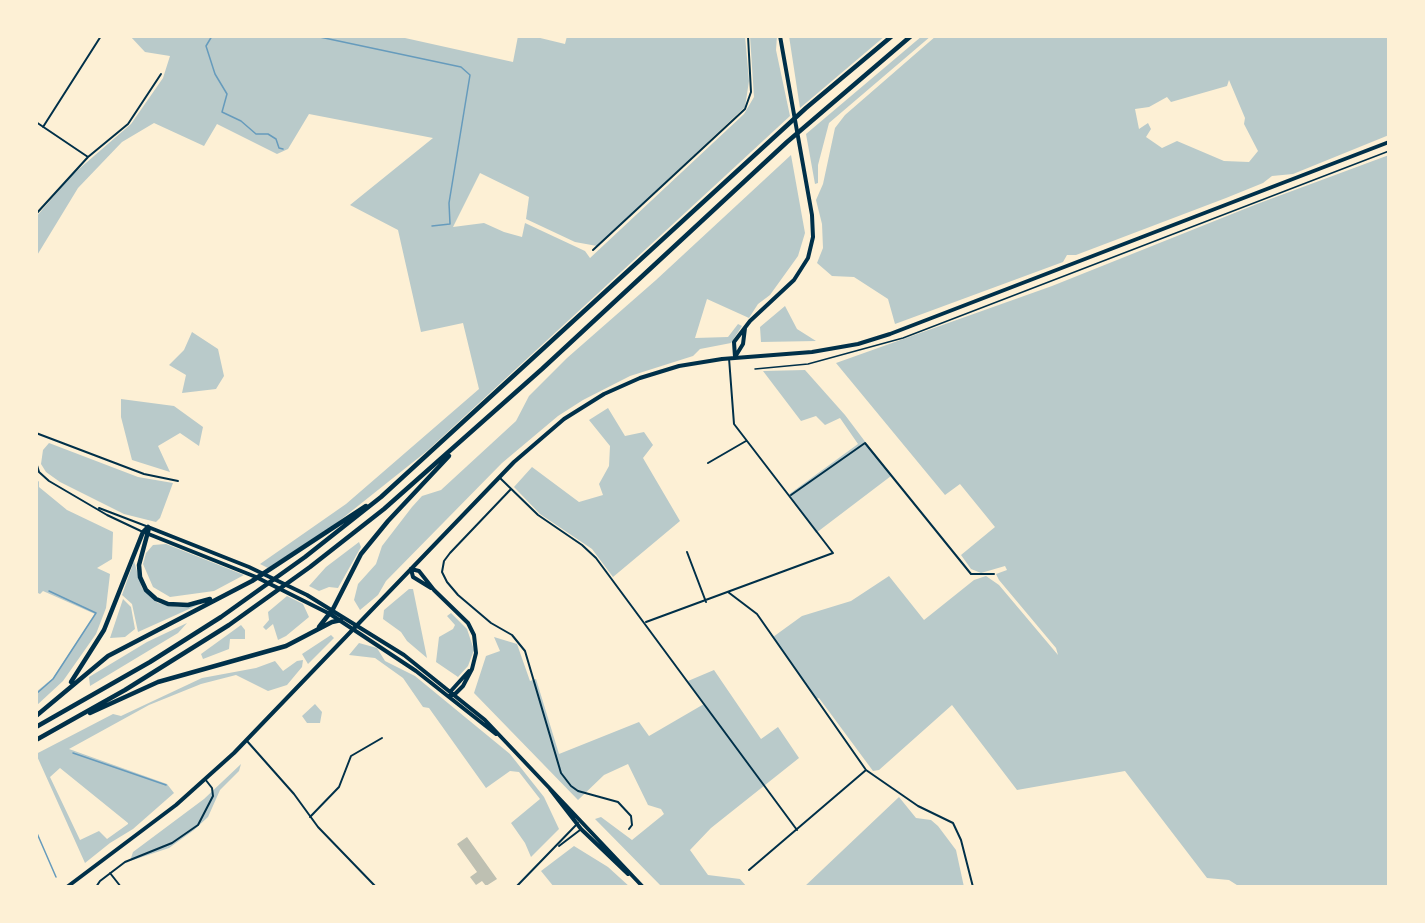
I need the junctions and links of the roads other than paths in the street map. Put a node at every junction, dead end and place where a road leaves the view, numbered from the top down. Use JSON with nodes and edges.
{"nodes":[{"id":1,"x":101,"y":36,"type":"edge"},
{"id":2,"x":747,"y":36,"type":"edge"},
{"id":3,"x":780,"y":36,"type":"edge"},
{"id":4,"x":892,"y":36,"type":"edge"},
{"id":5,"x":911,"y":36,"type":"edge"},
{"id":6,"x":161,"y":74,"type":"dead end"},
{"id":7,"x":36,"y":122,"type":"edge"},
{"id":8,"x":43,"y":127,"type":"junction"},
{"id":9,"x":1389,"y":142,"type":"edge"},
{"id":10,"x":88,"y":157,"type":"junction"},
{"id":11,"x":36,"y":214,"type":"edge"},
{"id":12,"x":593,"y":250,"type":"dead end"},
{"id":13,"x":745,"y":328,"type":"junction"},
{"id":14,"x":735,"y":357,"type":"junction"},
{"id":15,"x":729,"y":358,"type":"junction"},
{"id":16,"x":36,"y":433,"type":"edge"},
{"id":17,"x":467,"y":437,"type":"junction"},
{"id":18,"x":36,"y":438,"type":"edge"},
{"id":19,"x":746,"y":441,"type":"junction"},
{"id":20,"x":36,"y":456,"type":"edge"},
{"id":21,"x":36,"y":462,"type":"edge"},
{"id":22,"x":708,"y":463,"type":"dead end"},
{"id":23,"x":498,"y":476,"type":"junction"},
{"id":24,"x":178,"y":481,"type":"dead end"},
{"id":25,"x":511,"y":489,"type":"junction"},
{"id":26,"x":791,"y":495,"type":"junction"},
{"id":27,"x":381,"y":497,"type":"junction"},
{"id":28,"x":96,"y":507,"type":"junction"},
{"id":29,"x":148,"y":527,"type":"junction"},
{"id":30,"x":146,"y":533,"type":"junction"},
{"id":31,"x":687,"y":552,"type":"dead end"},
{"id":32,"x":411,"y":569,"type":"junction"},
{"id":33,"x":994,"y":574,"type":"dead end"},
{"id":34,"x":728,"y":592,"type":"junction"},
{"id":35,"x":227,"y":594,"type":"junction"},
{"id":36,"x":706,"y":602,"type":"junction"},
{"id":37,"x":332,"y":612,"type":"junction"},
{"id":38,"x":341,"y":620,"type":"junction"},
{"id":39,"x":646,"y":622,"type":"junction"},
{"id":40,"x":316,"y":630,"type":"junction"},
{"id":41,"x":472,"y":669,"type":"junction"},
{"id":42,"x":450,"y":690,"type":"junction"},
{"id":43,"x":61,"y":693,"type":"junction"},
{"id":44,"x":455,"y":694,"type":"junction"},
{"id":45,"x":449,"y":696,"type":"junction"},
{"id":46,"x":36,"y":716,"type":"edge"},
{"id":47,"x":36,"y":727,"type":"edge"},
{"id":48,"x":55,"y":730,"type":"junction"},
{"id":49,"x":382,"y":738,"type":"dead end"},
{"id":50,"x":36,"y":740,"type":"edge"},
{"id":51,"x":247,"y":741,"type":"junction"},
{"id":52,"x":508,"y":743,"type":"junction"},
{"id":53,"x":866,"y":770,"type":"junction"},
{"id":54,"x":205,"y":779,"type":"junction"},
{"id":55,"x":544,"y":781,"type":"junction"},
{"id":56,"x":310,"y":817,"type":"junction"},
{"id":57,"x":583,"y":822,"type":"junction"},
{"id":58,"x":576,"y":823,"type":"junction"},
{"id":59,"x":581,"y":829,"type":"junction"},
{"id":60,"x":629,"y":829,"type":"dead end"},
{"id":61,"x":797,"y":830,"type":"junction"},
{"id":62,"x":556,"y":848,"type":"junction"},
{"id":63,"x":749,"y":870,"type":"dead end"},
{"id":64,"x":110,"y":873,"type":"junction"},
{"id":65,"x":67,"y":887,"type":"edge"},
{"id":66,"x":96,"y":887,"type":"edge"},
{"id":67,"x":121,"y":887,"type":"edge"},
{"id":68,"x":376,"y":887,"type":"edge"},
{"id":69,"x":516,"y":887,"type":"edge"},
{"id":70,"x":643,"y":887,"type":"edge"},
{"id":71,"x":973,"y":887,"type":"edge"}],
"edges":[{"from":1,"to":8,"type":"street"},
{"from":2,"to":12,"type":"street"},
{"from":3,"to":13,"type":"main road"},
{"from":4,"to":27,"type":"highway"},
{"from":5,"to":17,"type":"highway"},
{"from":6,"to":10,"type":"street"},
{"from":7,"to":8,"type":"street"},
{"from":8,"to":10,"type":"street"},
{"from":9,"to":14,"type":"main road"},
{"from":10,"to":11,"type":"street"},
{"from":13,"to":14,"type":"main road"},
{"from":13,"to":14,"type":"main road"},
{"from":14,"to":15,"type":"main road"},
{"from":15,"to":19,"type":"street"},
{"from":15,"to":23,"type":"main road"},
{"from":16,"to":24,"type":"street"},
{"from":17,"to":37,"type":"highway"},
{"from":17,"to":48,"type":"highway"},
{"from":18,"to":20,"type":"street"},
{"from":19,"to":22,"type":"street"},
{"from":19,"to":26,"type":"street"},
{"from":21,"to":28,"type":"street"},
{"from":23,"to":25,"type":"street"},
{"from":23,"to":32,"type":"main road"},
{"from":25,"to":39,"type":"street"},
{"from":25,"to":60,"type":"street"},
{"from":26,"to":33,"type":"street"},
{"from":26,"to":34,"type":"street"},
{"from":27,"to":35,"type":"highway"},
{"from":27,"to":47,"type":"highway"},
{"from":28,"to":29,"type":"street"},
{"from":28,"to":30,"type":"street"},
{"from":29,"to":30,"type":"highway"},
{"from":29,"to":37,"type":"main road"},
{"from":30,"to":35,"type":"highway"},
{"from":30,"to":37,"type":"main road"},
{"from":30,"to":43,"type":"highway"},
{"from":31,"to":36,"type":"street"},
{"from":32,"to":41,"type":"main road"},
{"from":32,"to":51,"type":"main road"},
{"from":34,"to":36,"type":"street"},
{"from":34,"to":53,"type":"street"},
{"from":35,"to":43,"type":"highway"},
{"from":36,"to":39,"type":"street"},
{"from":37,"to":38,"type":"main road"},
{"from":37,"to":40,"type":"highway"},
{"from":37,"to":42,"type":"main road"},
{"from":38,"to":40,"type":"highway"},
{"from":38,"to":45,"type":"main road"},
{"from":39,"to":61,"type":"street"},
{"from":40,"to":48,"type":"highway"},
{"from":41,"to":42,"type":"main road"},
{"from":41,"to":44,"type":"main road"},
{"from":42,"to":44,"type":"main road"},
{"from":42,"to":45,"type":"main road"},
{"from":43,"to":46,"type":"highway"},
{"from":44,"to":45,"type":"main road"},
{"from":44,"to":52,"type":"main road"},
{"from":45,"to":52,"type":"main road"},
{"from":48,"to":50,"type":"highway"},
{"from":49,"to":56,"type":"street"},
{"from":51,"to":54,"type":"main road"},
{"from":51,"to":56,"type":"street"},
{"from":52,"to":55,"type":"main road"},
{"from":53,"to":61,"type":"street"},
{"from":53,"to":71,"type":"street"},
{"from":54,"to":64,"type":"street"},
{"from":54,"to":65,"type":"main road"},
{"from":55,"to":57,"type":"main road"},
{"from":55,"to":58,"type":"main road"},
{"from":56,"to":68,"type":"street"},
{"from":57,"to":58,"type":"street"},
{"from":57,"to":59,"type":"street"},
{"from":57,"to":70,"type":"main road"},
{"from":58,"to":59,"type":"main road"},
{"from":58,"to":62,"type":"street"},
{"from":59,"to":62,"type":"street"},
{"from":59,"to":70,"type":"main road"},
{"from":61,"to":63,"type":"street"},
{"from":62,"to":69,"type":"street"},
{"from":64,"to":66,"type":"street"},
{"from":64,"to":67,"type":"street"}]}
